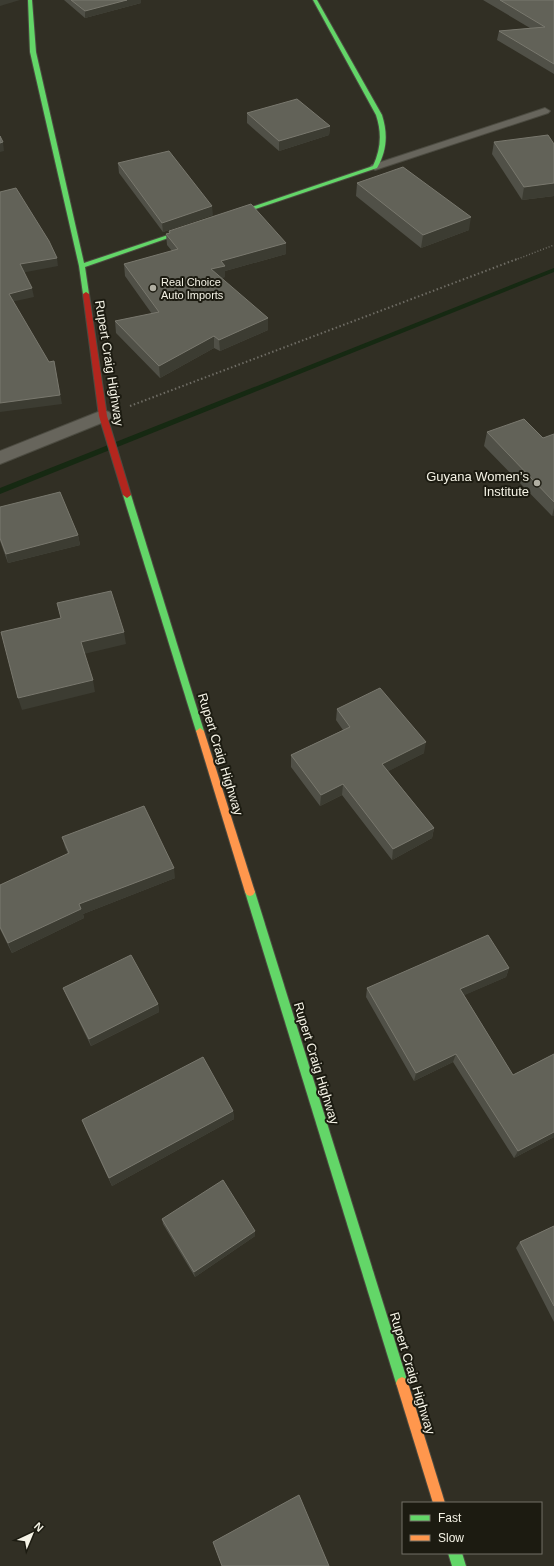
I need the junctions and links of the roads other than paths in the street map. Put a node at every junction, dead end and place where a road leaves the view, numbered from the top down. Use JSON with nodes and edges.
{"nodes":[{"id":1,"x":30,"y":0,"type":"edge"},
{"id":2,"x":315,"y":0,"type":"edge"},
{"id":3,"x":545,"y":111,"type":"dead end"},
{"id":4,"x":375,"y":167,"type":"junction"},
{"id":5,"x":217,"y":220,"type":"edge"},
{"id":6,"x":202,"y":226,"type":"edge"},
{"id":7,"x":82,"y":266,"type":"junction"},
{"id":8,"x":103,"y":416,"type":"junction"},
{"id":9,"x":0,"y":458,"type":"edge"},
{"id":10,"x":440,"y":1502,"type":"edge"},
{"id":11,"x":455,"y":1554,"type":"edge"},
{"id":12,"x":459,"y":1566,"type":"edge"}],
"edges":[{"from":1,"to":7,"type":"main road","name":"Rupert Craig Highway"},
{"from":2,"to":4,"type":"main road"},
{"from":3,"to":4,"type":"lane"},
{"from":4,"to":5,"type":"main road"},
{"from":6,"to":7,"type":"main road"},
{"from":7,"to":8,"type":"main road","name":"Rupert Craig Highway"},
{"from":8,"to":9,"type":"street"},
{"from":8,"to":10,"type":"main road","name":"Rupert Craig Highway"},
{"from":11,"to":12,"type":"main road"}]}
